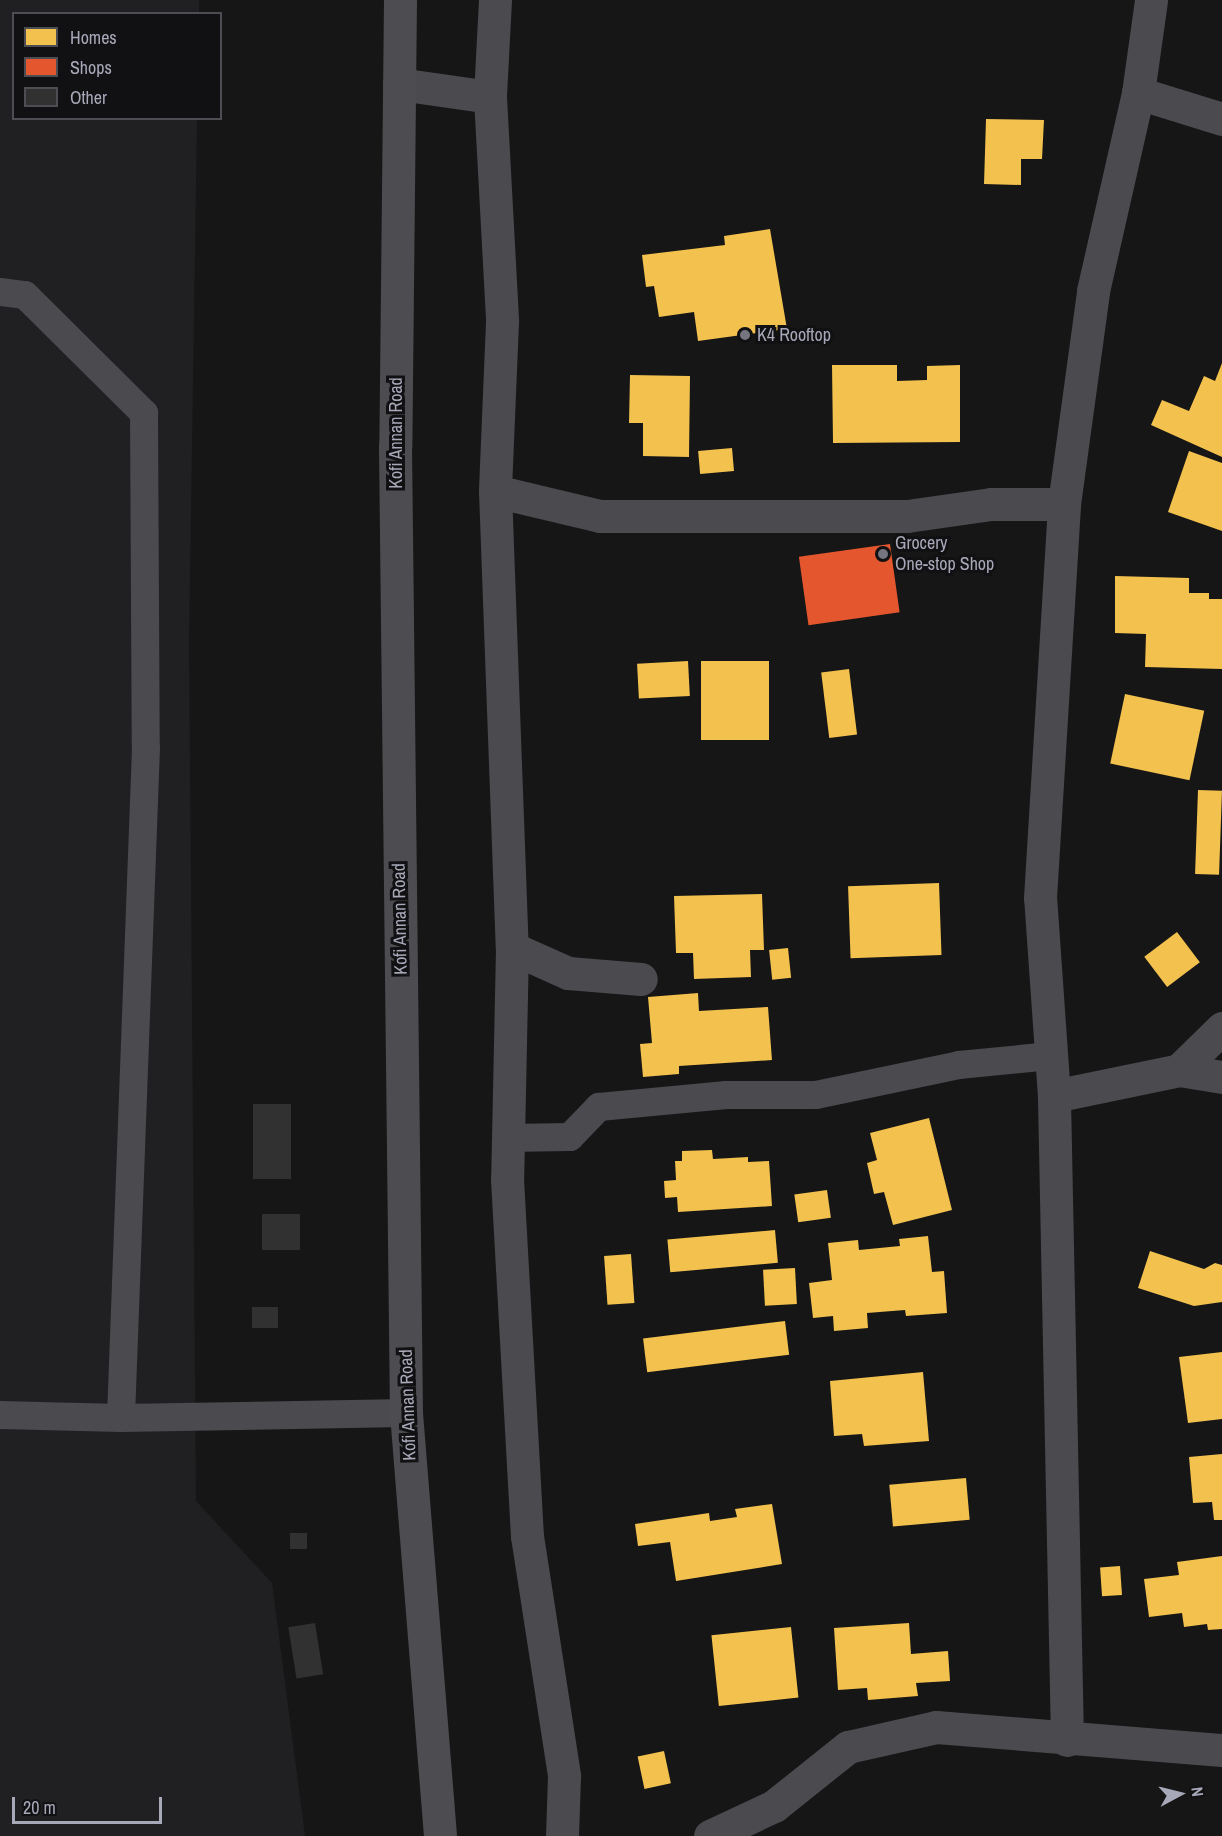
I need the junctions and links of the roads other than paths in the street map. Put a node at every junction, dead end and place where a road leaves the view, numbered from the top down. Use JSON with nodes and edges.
{"nodes":[{"id":1,"x":400,"y":0,"type":"edge"},
{"id":2,"x":495,"y":0,"type":"edge"},
{"id":3,"x":1151,"y":0,"type":"edge"},
{"id":4,"x":399,"y":84,"type":"junction"},
{"id":5,"x":1138,"y":93,"type":"junction"},
{"id":6,"x":490,"y":97,"type":"junction"},
{"id":7,"x":1222,"y":119,"type":"edge"},
{"id":8,"x":0,"y":292,"type":"edge"},
{"id":9,"x":495,"y":491,"type":"junction"},
{"id":10,"x":1064,"y":504,"type":"junction"},
{"id":11,"x":512,"y":948,"type":"junction"},
{"id":12,"x":640,"y":979,"type":"dead end"},
{"id":13,"x":1222,"y":1028,"type":"edge"},
{"id":14,"x":1051,"y":1056,"type":"junction"},
{"id":15,"x":1179,"y":1070,"type":"junction"},
{"id":16,"x":1222,"y":1077,"type":"edge"},
{"id":17,"x":1054,"y":1096,"type":"junction"},
{"id":18,"x":508,"y":1138,"type":"junction"},
{"id":19,"x":406,"y":1413,"type":"junction"},
{"id":20,"x":0,"y":1415,"type":"edge"},
{"id":21,"x":121,"y":1418,"type":"junction"},
{"id":22,"x":1066,"y":1740,"type":"junction"},
{"id":23,"x":1222,"y":1750,"type":"edge"},
{"id":24,"x":440,"y":1836,"type":"edge"},
{"id":25,"x":562,"y":1836,"type":"edge"},
{"id":26,"x":710,"y":1836,"type":"edge"}],
"edges":[{"from":1,"to":4,"type":"main road","name":"Kofi Annan Road"},
{"from":2,"to":6,"type":"street"},
{"from":3,"to":5,"type":"street"},
{"from":4,"to":6,"type":"street"},
{"from":4,"to":19,"type":"main road","name":"Kofi Annan Road"},
{"from":5,"to":7,"type":"street"},
{"from":5,"to":10,"type":"street"},
{"from":6,"to":9,"type":"street"},
{"from":8,"to":21,"type":"lane"},
{"from":9,"to":10,"type":"street"},
{"from":9,"to":11,"type":"street"},
{"from":10,"to":14,"type":"street"},
{"from":11,"to":12,"type":"street"},
{"from":11,"to":18,"type":"street"},
{"from":13,"to":15,"type":"street"},
{"from":14,"to":17,"type":"street"},
{"from":14,"to":18,"type":"lane"},
{"from":15,"to":16,"type":"street"},
{"from":15,"to":17,"type":"street"},
{"from":17,"to":22,"type":"street"},
{"from":18,"to":25,"type":"street"},
{"from":19,"to":21,"type":"lane"},
{"from":19,"to":24,"type":"main road","name":"Kofi Annan Road"},
{"from":20,"to":21,"type":"lane"},
{"from":22,"to":23,"type":"street"},
{"from":22,"to":26,"type":"street"}]}
